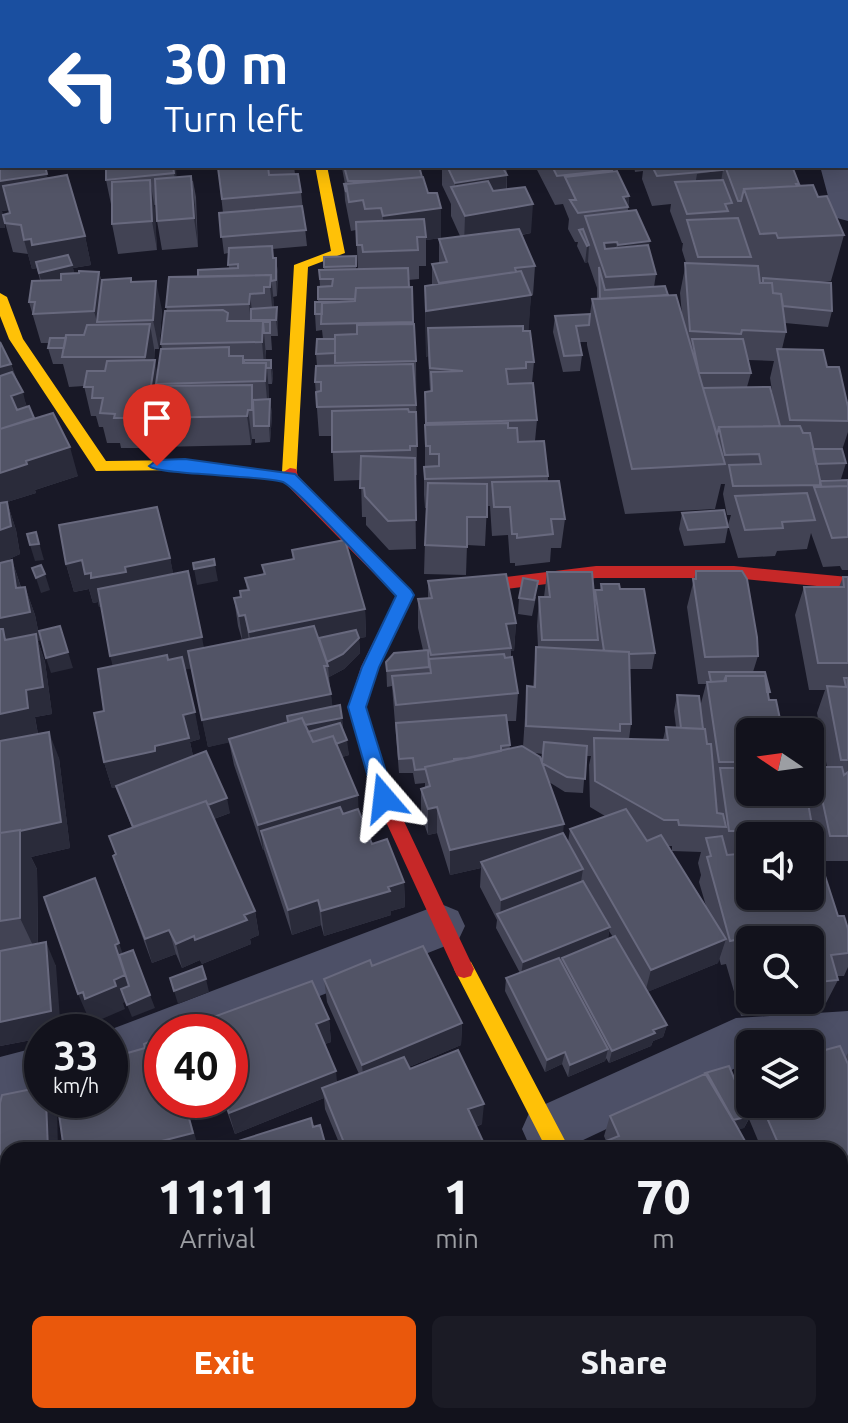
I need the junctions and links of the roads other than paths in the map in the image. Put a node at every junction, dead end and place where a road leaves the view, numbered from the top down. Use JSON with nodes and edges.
{"nodes":[{"id":1,"x":321,"y":168,"type":"edge"},
{"id":2,"x":837,"y":168,"type":"edge"},
{"id":3,"x":848,"y":211,"type":"edge"},
{"id":4,"x":0,"y":297,"type":"edge"},
{"id":5,"x":8,"y":341,"type":"edge"},
{"id":6,"x":290,"y":478,"type":"junction"},
{"id":7,"x":848,"y":583,"type":"edge"},
{"id":8,"x":420,"y":593,"type":"junction"},
{"id":9,"x":441,"y":926,"type":"junction"},
{"id":10,"x":214,"y":1014,"type":"edge"},
{"id":11,"x":848,"y":1035,"type":"edge"},
{"id":12,"x":24,"y":1076,"type":"edge"},
{"id":13,"x":0,"y":1082,"type":"edge"},
{"id":14,"x":554,"y":1139,"type":"edge"}],
"edges":[{"from":1,"to":6,"type":"street"},
{"from":2,"to":3,"type":"street"},
{"from":4,"to":5,"type":"street"},
{"from":5,"to":6,"type":"street"},
{"from":6,"to":8,"type":"street"},
{"from":7,"to":8,"type":"street"},
{"from":8,"to":9,"type":"street"},
{"from":9,"to":10,"type":"street"},
{"from":9,"to":14,"type":"street"},
{"from":11,"to":14,"type":"street"},
{"from":12,"to":13,"type":"street"}]}
